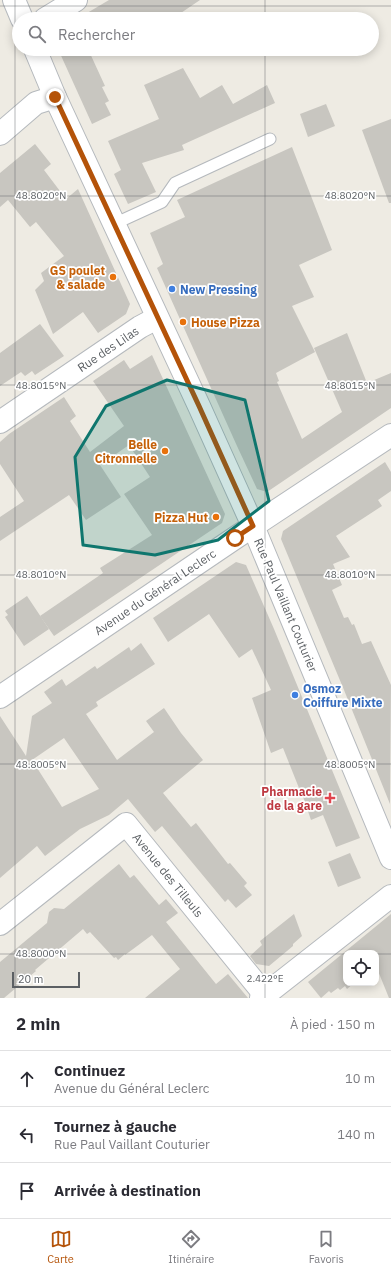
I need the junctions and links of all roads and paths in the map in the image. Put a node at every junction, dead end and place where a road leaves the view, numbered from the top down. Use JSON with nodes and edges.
{"nodes":[{"id":1,"x":14,"y":0,"type":"edge"},
{"id":2,"x":76,"y":0,"type":"edge"},
{"id":3,"x":19,"y":12,"type":"edge"},
{"id":4,"x":56,"y":12,"type":"edge"},
{"id":5,"x":38,"y":56,"type":"edge"},
{"id":6,"x":55,"y":97,"type":"junction"},
{"id":7,"x":0,"y":134,"type":"edge"},
{"id":8,"x":270,"y":139,"type":"dead end"},
{"id":9,"x":114,"y":224,"type":"junction"},
{"id":10,"x":157,"y":318,"type":"junction"},
{"id":11,"x":0,"y":422,"type":"edge"},
{"id":12,"x":391,"y":435,"type":"edge"},
{"id":13,"x":253,"y":526,"type":"junction"},
{"id":14,"x":0,"y":697,"type":"edge"},
{"id":15,"x":391,"y":858,"type":"edge"},
{"id":16,"x":391,"y":896,"type":"edge"},
{"id":17,"x":0,"y":924,"type":"edge"},
{"id":18,"x":263,"y":996,"type":"edge"}],
"edges":[{"from":1,"to":3,"type":"street"},
{"from":2,"to":4,"type":"street"},
{"from":5,"to":6,"type":"street","name":"Rue Paul Vaillant Couturier"},
{"from":6,"to":7,"type":"street"},
{"from":6,"to":9,"type":"street","name":"Rue Paul Vaillant Couturier"},
{"from":8,"to":9,"type":"lane"},
{"from":9,"to":10,"type":"street","name":"Rue Paul Vaillant Couturier"},
{"from":10,"to":11,"type":"street","name":"Rue des Lilas"},
{"from":10,"to":13,"type":"street","name":"Rue Paul Vaillant Couturier"},
{"from":12,"to":13,"type":"street","name":"Avenue du Général Leclerc"},
{"from":13,"to":14,"type":"street","name":"Avenue du Général Leclerc"},
{"from":13,"to":15,"type":"street","name":"Rue Paul Vaillant Couturier"},
{"from":16,"to":18,"type":"street"},
{"from":17,"to":18,"type":"street","name":"Avenue des Tilleuls"}]}
